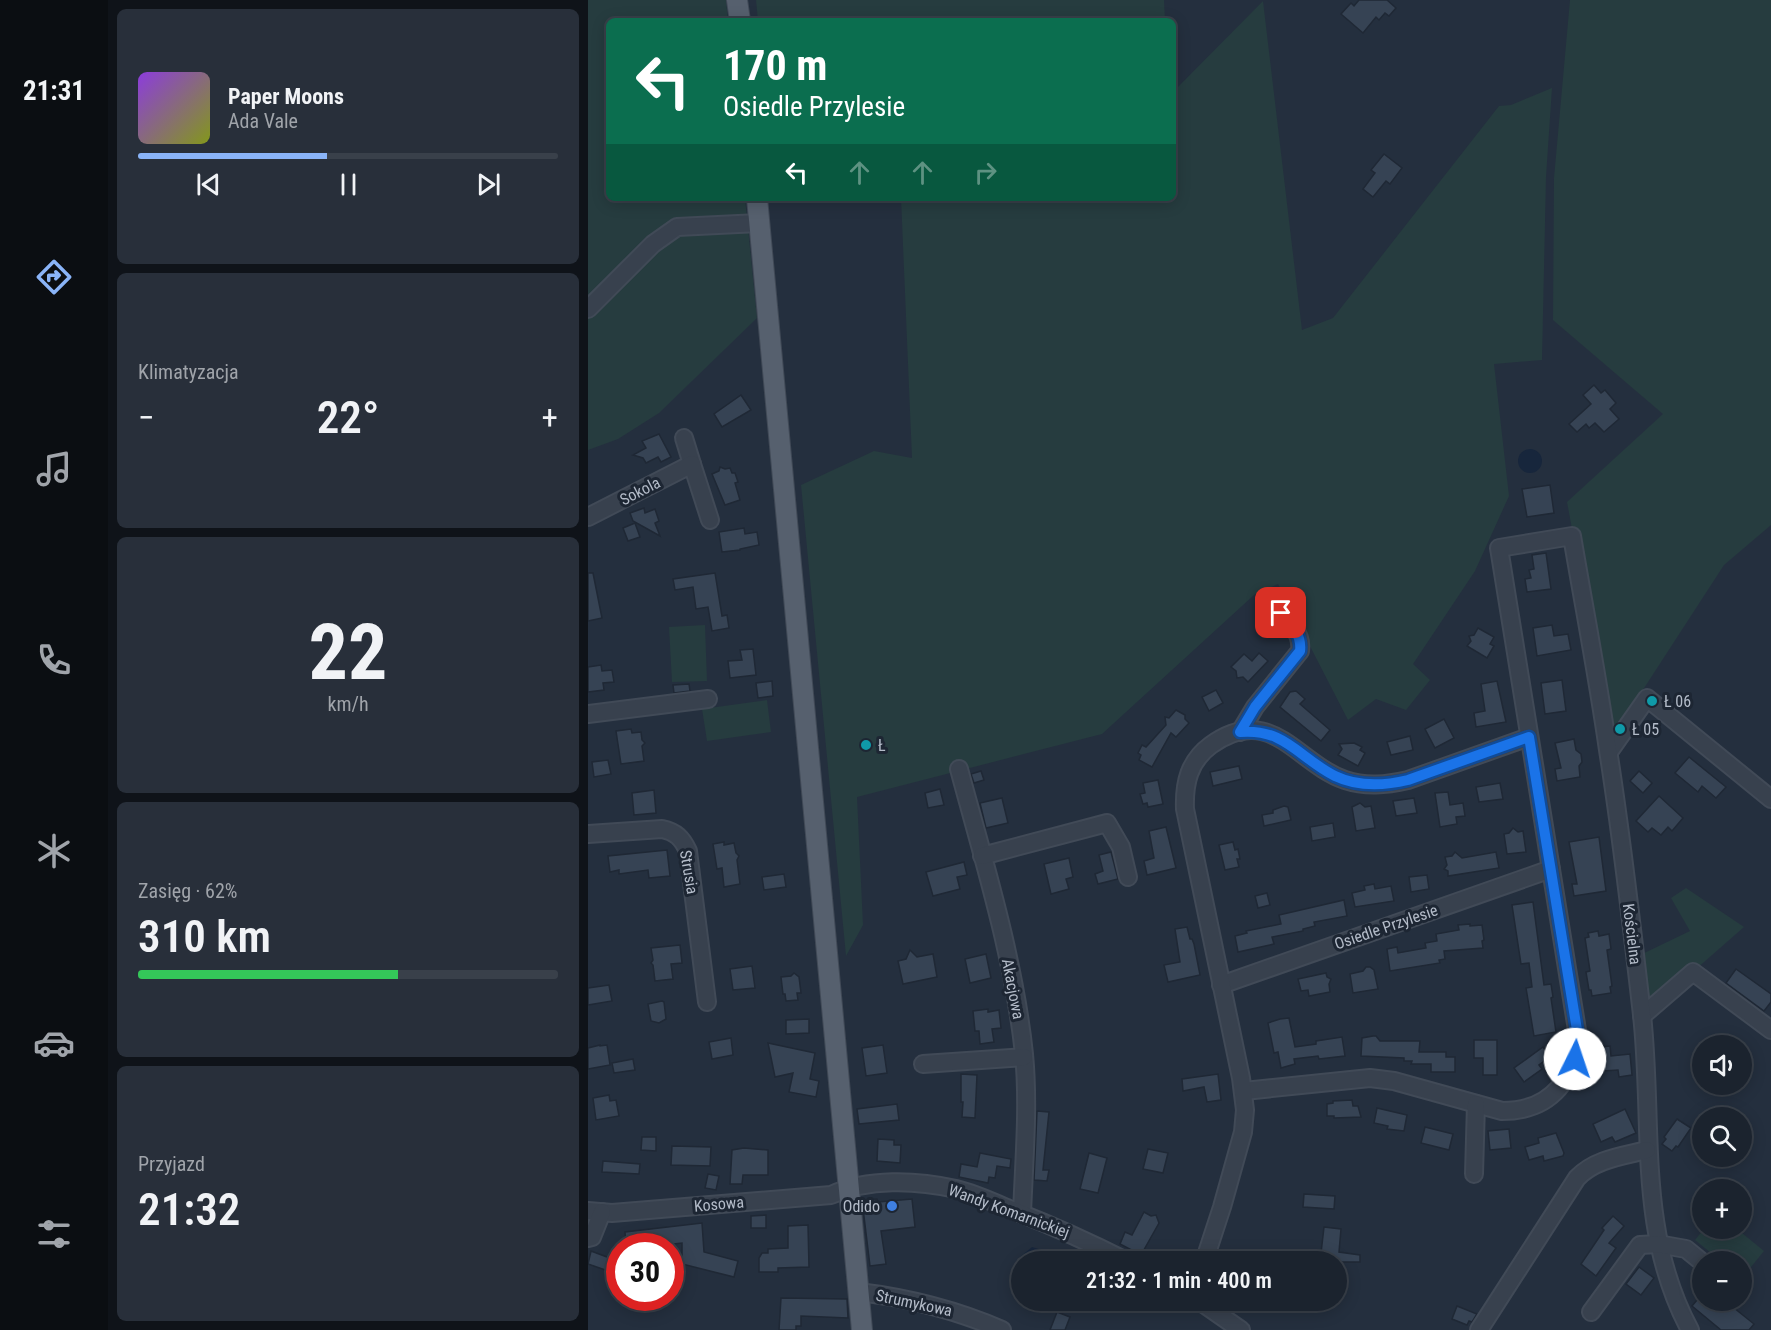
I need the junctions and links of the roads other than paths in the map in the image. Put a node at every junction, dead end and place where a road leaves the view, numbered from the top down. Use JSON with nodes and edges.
{"nodes":[{"id":1,"x":737,"y":0,"type":"edge"},
{"id":2,"x":740,"y":18,"type":"edge"},
{"id":3,"x":757,"y":201,"type":"edge"},
{"id":4,"x":759,"y":223,"type":"junction"},
{"id":5,"x":588,"y":309,"type":"edge"},
{"id":6,"x":684,"y":438,"type":"dead end"},
{"id":7,"x":692,"y":464,"type":"junction"},
{"id":8,"x":588,"y":517,"type":"edge"},
{"id":9,"x":710,"y":520,"type":"dead end"},
{"id":10,"x":1270,"y":603,"type":"dead end"},
{"id":11,"x":708,"y":699,"type":"dead end"},
{"id":12,"x":588,"y":714,"type":"edge"},
{"id":13,"x":1240,"y":732,"type":"junction"},
{"id":14,"x":1529,"y":737,"type":"junction"},
{"id":15,"x":1609,"y":752,"type":"junction"},
{"id":16,"x":959,"y":769,"type":"dead end"},
{"id":17,"x":1771,"y":799,"type":"edge"},
{"id":18,"x":588,"y":834,"type":"edge"},
{"id":19,"x":982,"y":856,"type":"junction"},
{"id":20,"x":1551,"y":869,"type":"junction"},
{"id":21,"x":1128,"y":877,"type":"dead end"},
{"id":22,"x":1221,"y":985,"type":"junction"},
{"id":23,"x":707,"y":1002,"type":"dead end"},
{"id":24,"x":1642,"y":1016,"type":"junction"},
{"id":25,"x":1771,"y":1030,"type":"edge"},
{"id":26,"x":1024,"y":1057,"type":"junction"},
{"id":27,"x":924,"y":1064,"type":"dead end"},
{"id":28,"x":1244,"y":1091,"type":"junction"},
{"id":29,"x":1476,"y":1104,"type":"junction"},
{"id":30,"x":1647,"y":1150,"type":"junction"},
{"id":31,"x":1474,"y":1174,"type":"dead end"},
{"id":32,"x":848,"y":1187,"type":"junction"},
{"id":33,"x":595,"y":1212,"type":"edge"},
{"id":34,"x":1022,"y":1214,"type":"junction"},
{"id":35,"x":590,"y":1238,"type":"edge"},
{"id":36,"x":1658,"y":1244,"type":"junction"},
{"id":37,"x":1106,"y":1251,"type":"edge"},
{"id":38,"x":1208,"y":1251,"type":"edge"},
{"id":39,"x":1692,"y":1254,"type":"edge"},
{"id":40,"x":859,"y":1292,"type":"junction"},
{"id":41,"x":1213,"y":1311,"type":"edge"},
{"id":42,"x":1591,"y":1312,"type":"dead end"},
{"id":43,"x":1684,"y":1326,"type":"edge"},
{"id":44,"x":862,"y":1330,"type":"edge"},
{"id":45,"x":1002,"y":1330,"type":"edge"},
{"id":46,"x":1241,"y":1330,"type":"edge"},
{"id":47,"x":1479,"y":1330,"type":"edge"}],
"edges":[{"from":1,"to":2,"type":"main road"},
{"from":3,"to":4,"type":"main road"},
{"from":4,"to":5,"type":"street"},
{"from":4,"to":32,"type":"main road"},
{"from":6,"to":7,"type":"street"},
{"from":7,"to":8,"type":"street","name":"Sokola"},
{"from":7,"to":9,"type":"street"},
{"from":10,"to":13,"type":"street"},
{"from":11,"to":12,"type":"street"},
{"from":13,"to":14,"type":"street"},
{"from":13,"to":22,"type":"street"},
{"from":14,"to":15,"type":"street","name":"Kościelna"},
{"from":14,"to":20,"type":"street"},
{"from":15,"to":17,"type":"street"},
{"from":15,"to":24,"type":"street","name":"Kościelna"},
{"from":16,"to":19,"type":"street","name":"Akacjowa"},
{"from":18,"to":23,"type":"street","name":"Strusia"},
{"from":19,"to":21,"type":"street"},
{"from":19,"to":26,"type":"street","name":"Akacjowa"},
{"from":20,"to":22,"type":"street","name":"Osiedle Przylesie"},
{"from":20,"to":29,"type":"street"},
{"from":22,"to":28,"type":"street"},
{"from":24,"to":25,"type":"street"},
{"from":24,"to":30,"type":"street","name":"Kościelna"},
{"from":26,"to":27,"type":"street"},
{"from":26,"to":34,"type":"street","name":"Akacjowa"},
{"from":28,"to":29,"type":"street"},
{"from":28,"to":38,"type":"street"},
{"from":29,"to":31,"type":"street"},
{"from":30,"to":36,"type":"street","name":"Kościelna"},
{"from":30,"to":47,"type":"street"},
{"from":32,"to":33,"type":"street","name":"Kosowa"},
{"from":32,"to":34,"type":"street","name":"Wandy Komarnickiej"},
{"from":32,"to":40,"type":"main road"},
{"from":33,"to":35,"type":"street"},
{"from":34,"to":37,"type":"street","name":"Wandy Komarnickiej"},
{"from":36,"to":39,"type":"street"},
{"from":36,"to":42,"type":"street"},
{"from":36,"to":43,"type":"street","name":"Kościelna"},
{"from":40,"to":44,"type":"main road"},
{"from":40,"to":45,"type":"street","name":"Strumykowa"},
{"from":41,"to":46,"type":"street"}]}
